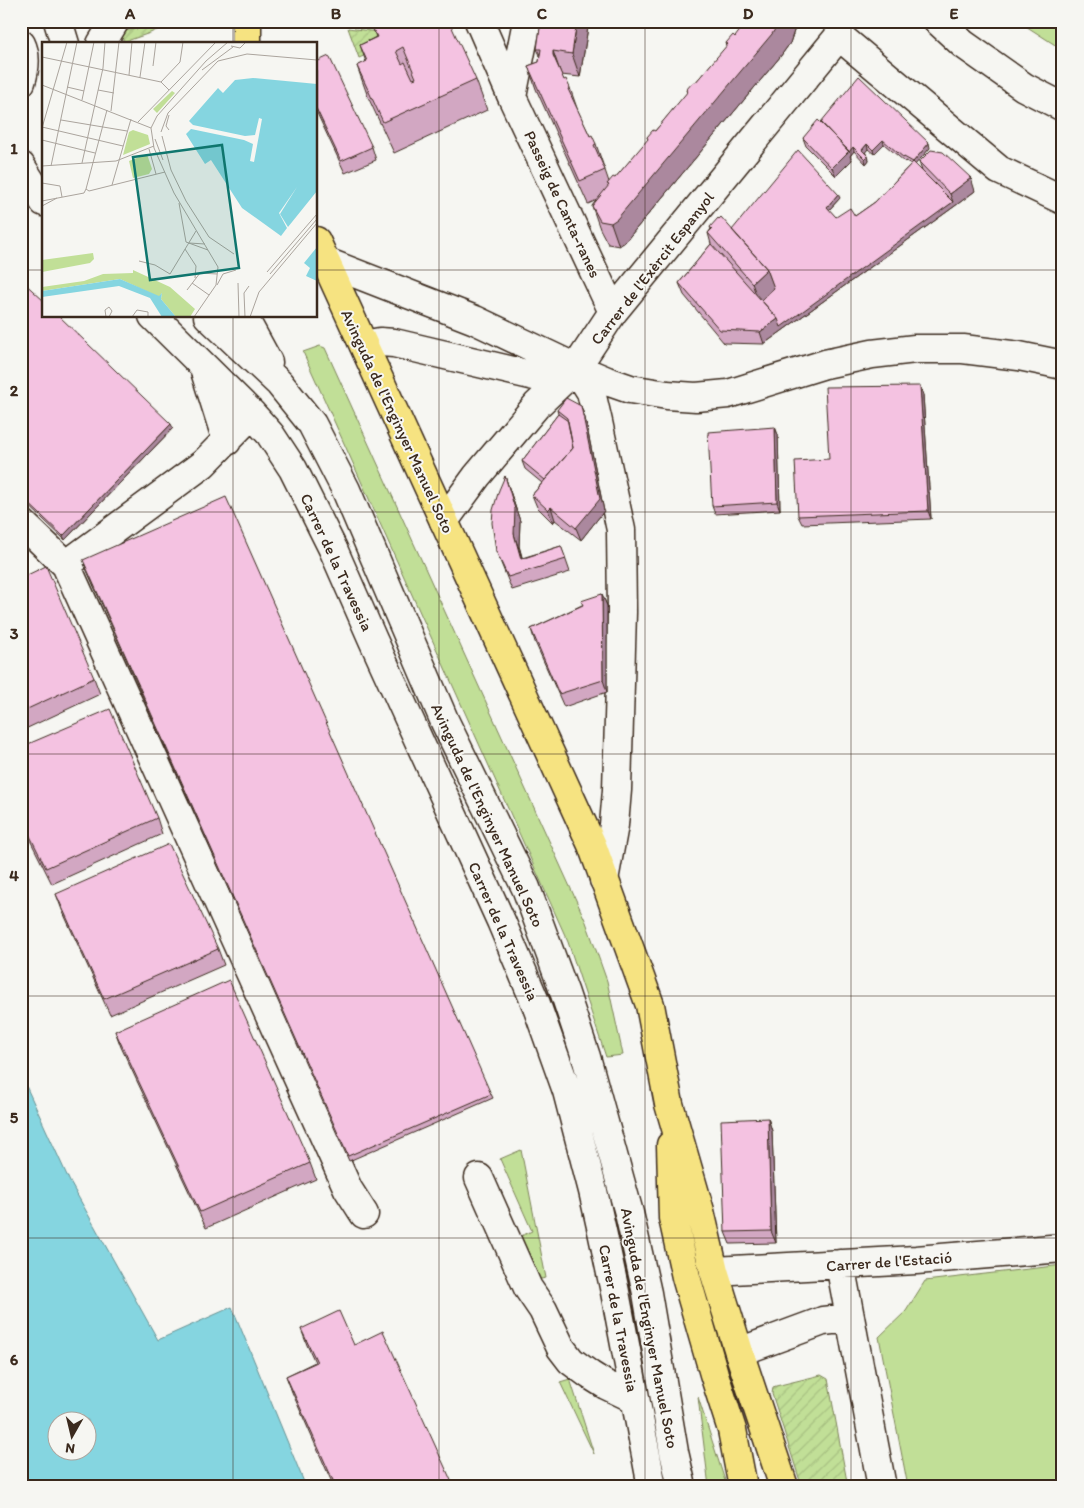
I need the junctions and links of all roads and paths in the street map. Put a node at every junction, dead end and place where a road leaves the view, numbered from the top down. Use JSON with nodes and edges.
{"nodes":[{"id":1,"x":58,"y":21,"type":"edge"},
{"id":2,"x":115,"y":21,"type":"edge"},
{"id":3,"x":247,"y":21,"type":"edge"},
{"id":4,"x":479,"y":21,"type":"edge"},
{"id":5,"x":528,"y":21,"type":"edge"},
{"id":6,"x":938,"y":21,"type":"edge"},
{"id":7,"x":64,"y":42,"type":"edge"},
{"id":8,"x":102,"y":42,"type":"edge"},
{"id":9,"x":247,"y":42,"type":"edge"},
{"id":10,"x":21,"y":44,"type":"edge"},
{"id":11,"x":42,"y":75,"type":"edge"},
{"id":12,"x":21,"y":82,"type":"edge"},
{"id":13,"x":21,"y":88,"type":"edge"},
{"id":14,"x":512,"y":97,"type":"junction"},
{"id":15,"x":1063,"y":108,"type":"edge"},
{"id":16,"x":1063,"y":200,"type":"edge"},
{"id":17,"x":319,"y":254,"type":"edge"},
{"id":18,"x":613,"y":312,"type":"junction"},
{"id":19,"x":155,"y":318,"type":"edge"},
{"id":20,"x":199,"y":318,"type":"edge"},
{"id":21,"x":210,"y":318,"type":"edge"},
{"id":22,"x":244,"y":318,"type":"edge"},
{"id":23,"x":364,"y":345,"type":"junction"},
{"id":24,"x":1063,"y":364,"type":"edge"},
{"id":25,"x":203,"y":366,"type":"junction"},
{"id":26,"x":568,"y":375,"type":"junction"},
{"id":27,"x":279,"y":383,"type":"junction"},
{"id":28,"x":252,"y":414,"type":"junction"},
{"id":29,"x":227,"y":441,"type":"junction"},
{"id":30,"x":444,"y":521,"type":"junction"},
{"id":31,"x":21,"y":522,"type":"edge"},
{"id":32,"x":66,"y":565,"type":"junction"},
{"id":33,"x":604,"y":880,"type":"junction"},
{"id":34,"x":669,"y":1104,"type":"junction"},
{"id":35,"x":479,"y":1178,"type":"dead end"},
{"id":36,"x":364,"y":1214,"type":"dead end"},
{"id":37,"x":1063,"y":1248,"type":"edge"},
{"id":38,"x":840,"y":1264,"type":"junction"},
{"id":39,"x":714,"y":1271,"type":"junction"},
{"id":40,"x":850,"y":1318,"type":"junction"},
{"id":41,"x":739,"y":1352,"type":"junction"},
{"id":42,"x":635,"y":1401,"type":"junction"},
{"id":43,"x":732,"y":1430,"type":"junction"},
{"id":44,"x":682,"y":1486,"type":"edge"},
{"id":45,"x":652,"y":1487,"type":"edge"},
{"id":46,"x":743,"y":1487,"type":"edge"},
{"id":47,"x":758,"y":1487,"type":"edge"},
{"id":48,"x":784,"y":1487,"type":"edge"},
{"id":49,"x":882,"y":1487,"type":"edge"}],
"edges":[{"from":1,"to":7,"type":"street"},
{"from":2,"to":8,"type":"street"},
{"from":3,"to":9,"type":"main road"},
{"from":4,"to":14,"type":"street","name":"Passeig de Canta-ranes"},
{"from":5,"to":14,"type":"street"},
{"from":6,"to":15,"type":"street"},
{"from":10,"to":12,"type":"street"},
{"from":11,"to":13,"type":"street"},
{"from":14,"to":18,"type":"street","name":"Passeig de Canta-ranes"},
{"from":16,"to":18,"type":"street","name":"Carrer de l'Exèrcit Espanyol"},
{"from":17,"to":23,"type":"main road","name":"Avinguda de l'Enginyer Manuel Soto"},
{"from":17,"to":26,"type":"street"},
{"from":18,"to":26,"type":"street","name":"Carrer de l'Exèrcit Espanyol"},
{"from":19,"to":25,"type":"street","name":"Carrer de la Travessia"},
{"from":20,"to":25,"type":"street"},
{"from":21,"to":27,"type":"street","name":"Avinguda de l'Enginyer Manuel Soto"},
{"from":22,"to":27,"type":"street"},
{"from":23,"to":26,"type":"street"},
{"from":23,"to":30,"type":"main road","name":"Avinguda de l'Enginyer Manuel Soto"},
{"from":24,"to":26,"type":"street"},
{"from":25,"to":28,"type":"street","name":"Carrer de la Travessia"},
{"from":25,"to":29,"type":"street"},
{"from":26,"to":30,"type":"street","name":"Carrer de l'Exèrcit Espanyol"},
{"from":26,"to":33,"type":"street"},
{"from":27,"to":44,"type":"street","name":"Avinguda de l'Enginyer Manuel Soto"},
{"from":28,"to":29,"type":"street"},
{"from":28,"to":42,"type":"street","name":"Carrer de la Travessia"},
{"from":29,"to":32,"type":"street"},
{"from":30,"to":33,"type":"main road","name":"Avinguda de l'Enginyer Manuel Soto"},
{"from":31,"to":32,"type":"street"},
{"from":32,"to":36,"type":"street"},
{"from":33,"to":34,"type":"main road","name":"Avinguda de l'Enginyer Manuel Soto"},
{"from":34,"to":39,"type":"main road","name":"Avinguda de l'Enginyer Manuel Soto"},
{"from":34,"to":43,"type":"main road","name":"Avinguda de l'Enginyer Manuel Soto"},
{"from":35,"to":42,"type":"street"},
{"from":37,"to":38,"type":"street","name":"Carrer de l'Estació"},
{"from":38,"to":39,"type":"street","name":"Carrer de l'Estació"},
{"from":38,"to":40,"type":"street"},
{"from":39,"to":41,"type":"main road","name":"Avinguda de l'Enginyer Manuel Soto"},
{"from":40,"to":41,"type":"street"},
{"from":40,"to":49,"type":"street"},
{"from":41,"to":48,"type":"main road","name":"Avinguda de l'Enginyer Manuel Soto"},
{"from":42,"to":45,"type":"street","name":"Carrer de la Travessia"},
{"from":43,"to":46,"type":"main road","name":"Avinguda de l'Enginyer Manuel Soto"},
{"from":43,"to":47,"type":"main road"}]}
